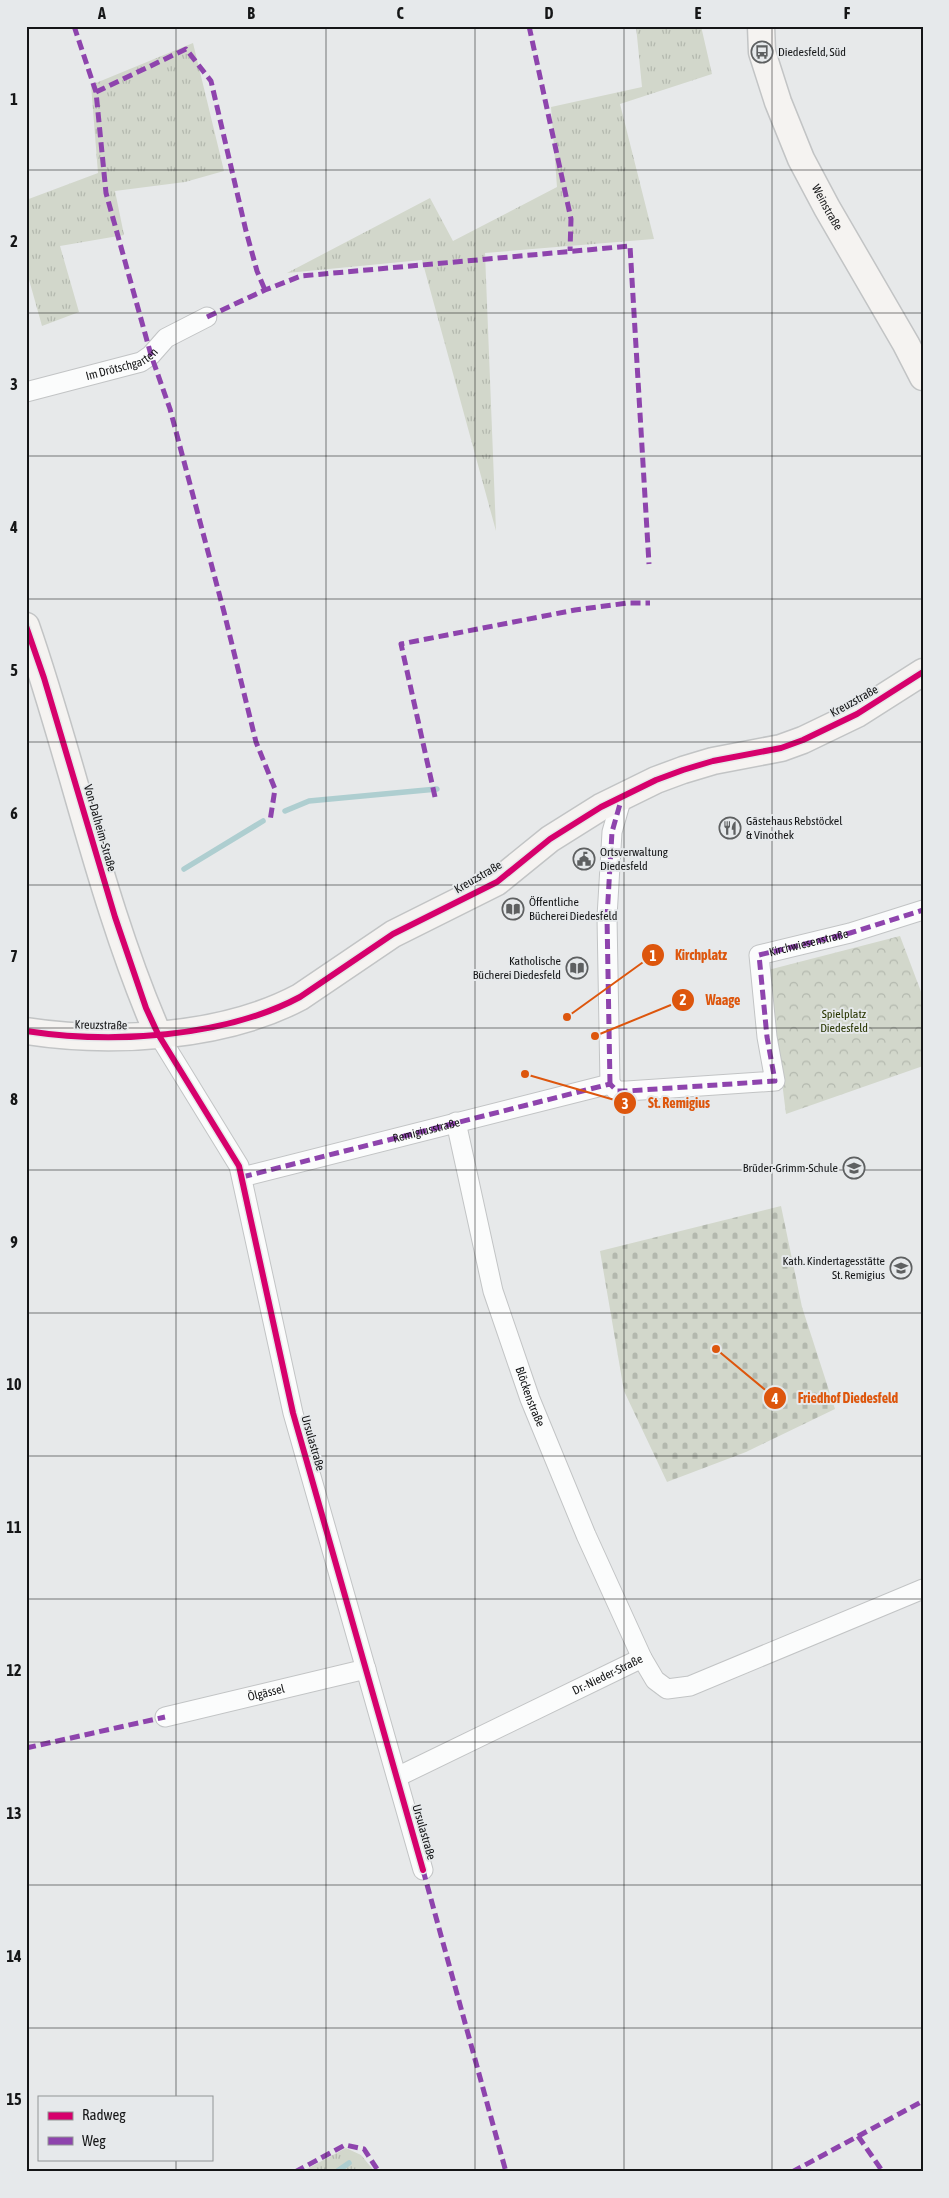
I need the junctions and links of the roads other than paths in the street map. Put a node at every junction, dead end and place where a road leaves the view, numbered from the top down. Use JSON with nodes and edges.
{"nodes":[{"id":1,"x":761,"y":26,"type":"edge"},
{"id":2,"x":207,"y":317,"type":"dead end"},
{"id":3,"x":923,"y":377,"type":"edge"},
{"id":4,"x":26,"y":392,"type":"edge"},
{"id":5,"x":26,"y":626,"type":"edge"},
{"id":6,"x":923,"y":672,"type":"edge"},
{"id":7,"x":622,"y":797,"type":"junction"},
{"id":8,"x":923,"y":910,"type":"edge"},
{"id":9,"x":26,"y":1031,"type":"edge"},
{"id":10,"x":158,"y":1034,"type":"junction"},
{"id":11,"x":610,"y":1084,"type":"junction"},
{"id":12,"x":456,"y":1122,"type":"junction"},
{"id":13,"x":242,"y":1177,"type":"junction"},
{"id":14,"x":923,"y":1589,"type":"edge"},
{"id":15,"x":642,"y":1658,"type":"junction"},
{"id":16,"x":366,"y":1669,"type":"junction"},
{"id":17,"x":165,"y":1716,"type":"dead end"},
{"id":18,"x":397,"y":1777,"type":"junction"},
{"id":19,"x":423,"y":1870,"type":"dead end"}],
"edges":[{"from":1,"to":3,"type":"street","name":"Weinstraße"},
{"from":2,"to":4,"type":"street","name":"Im Drötschgarten"},
{"from":5,"to":10,"type":"street","name":"Von-Dalheim-Straße"},
{"from":6,"to":7,"type":"street","name":"Kreuzstraße"},
{"from":7,"to":10,"type":"street","name":"Kreuzstraße"},
{"from":7,"to":11,"type":"street"},
{"from":8,"to":11,"type":"street","name":"Kirchwiesenstraße"},
{"from":9,"to":10,"type":"street","name":"Kreuzstraße"},
{"from":10,"to":13,"type":"street","name":"Ursulastraße"},
{"from":11,"to":12,"type":"street","name":"Remigiusstraße"},
{"from":12,"to":13,"type":"street","name":"Remigiusstraße"},
{"from":12,"to":15,"type":"street","name":"Blöckenstraße"},
{"from":13,"to":16,"type":"street","name":"Ursulastraße"},
{"from":14,"to":15,"type":"street","name":"Dr.-Nieder-Straße"},
{"from":15,"to":18,"type":"street","name":"Dr.-Nieder-Straße"},
{"from":16,"to":17,"type":"street","name":"Ölgässel"},
{"from":16,"to":18,"type":"street","name":"Ursulastraße"},
{"from":18,"to":19,"type":"street","name":"Ursulastraße"}]}
